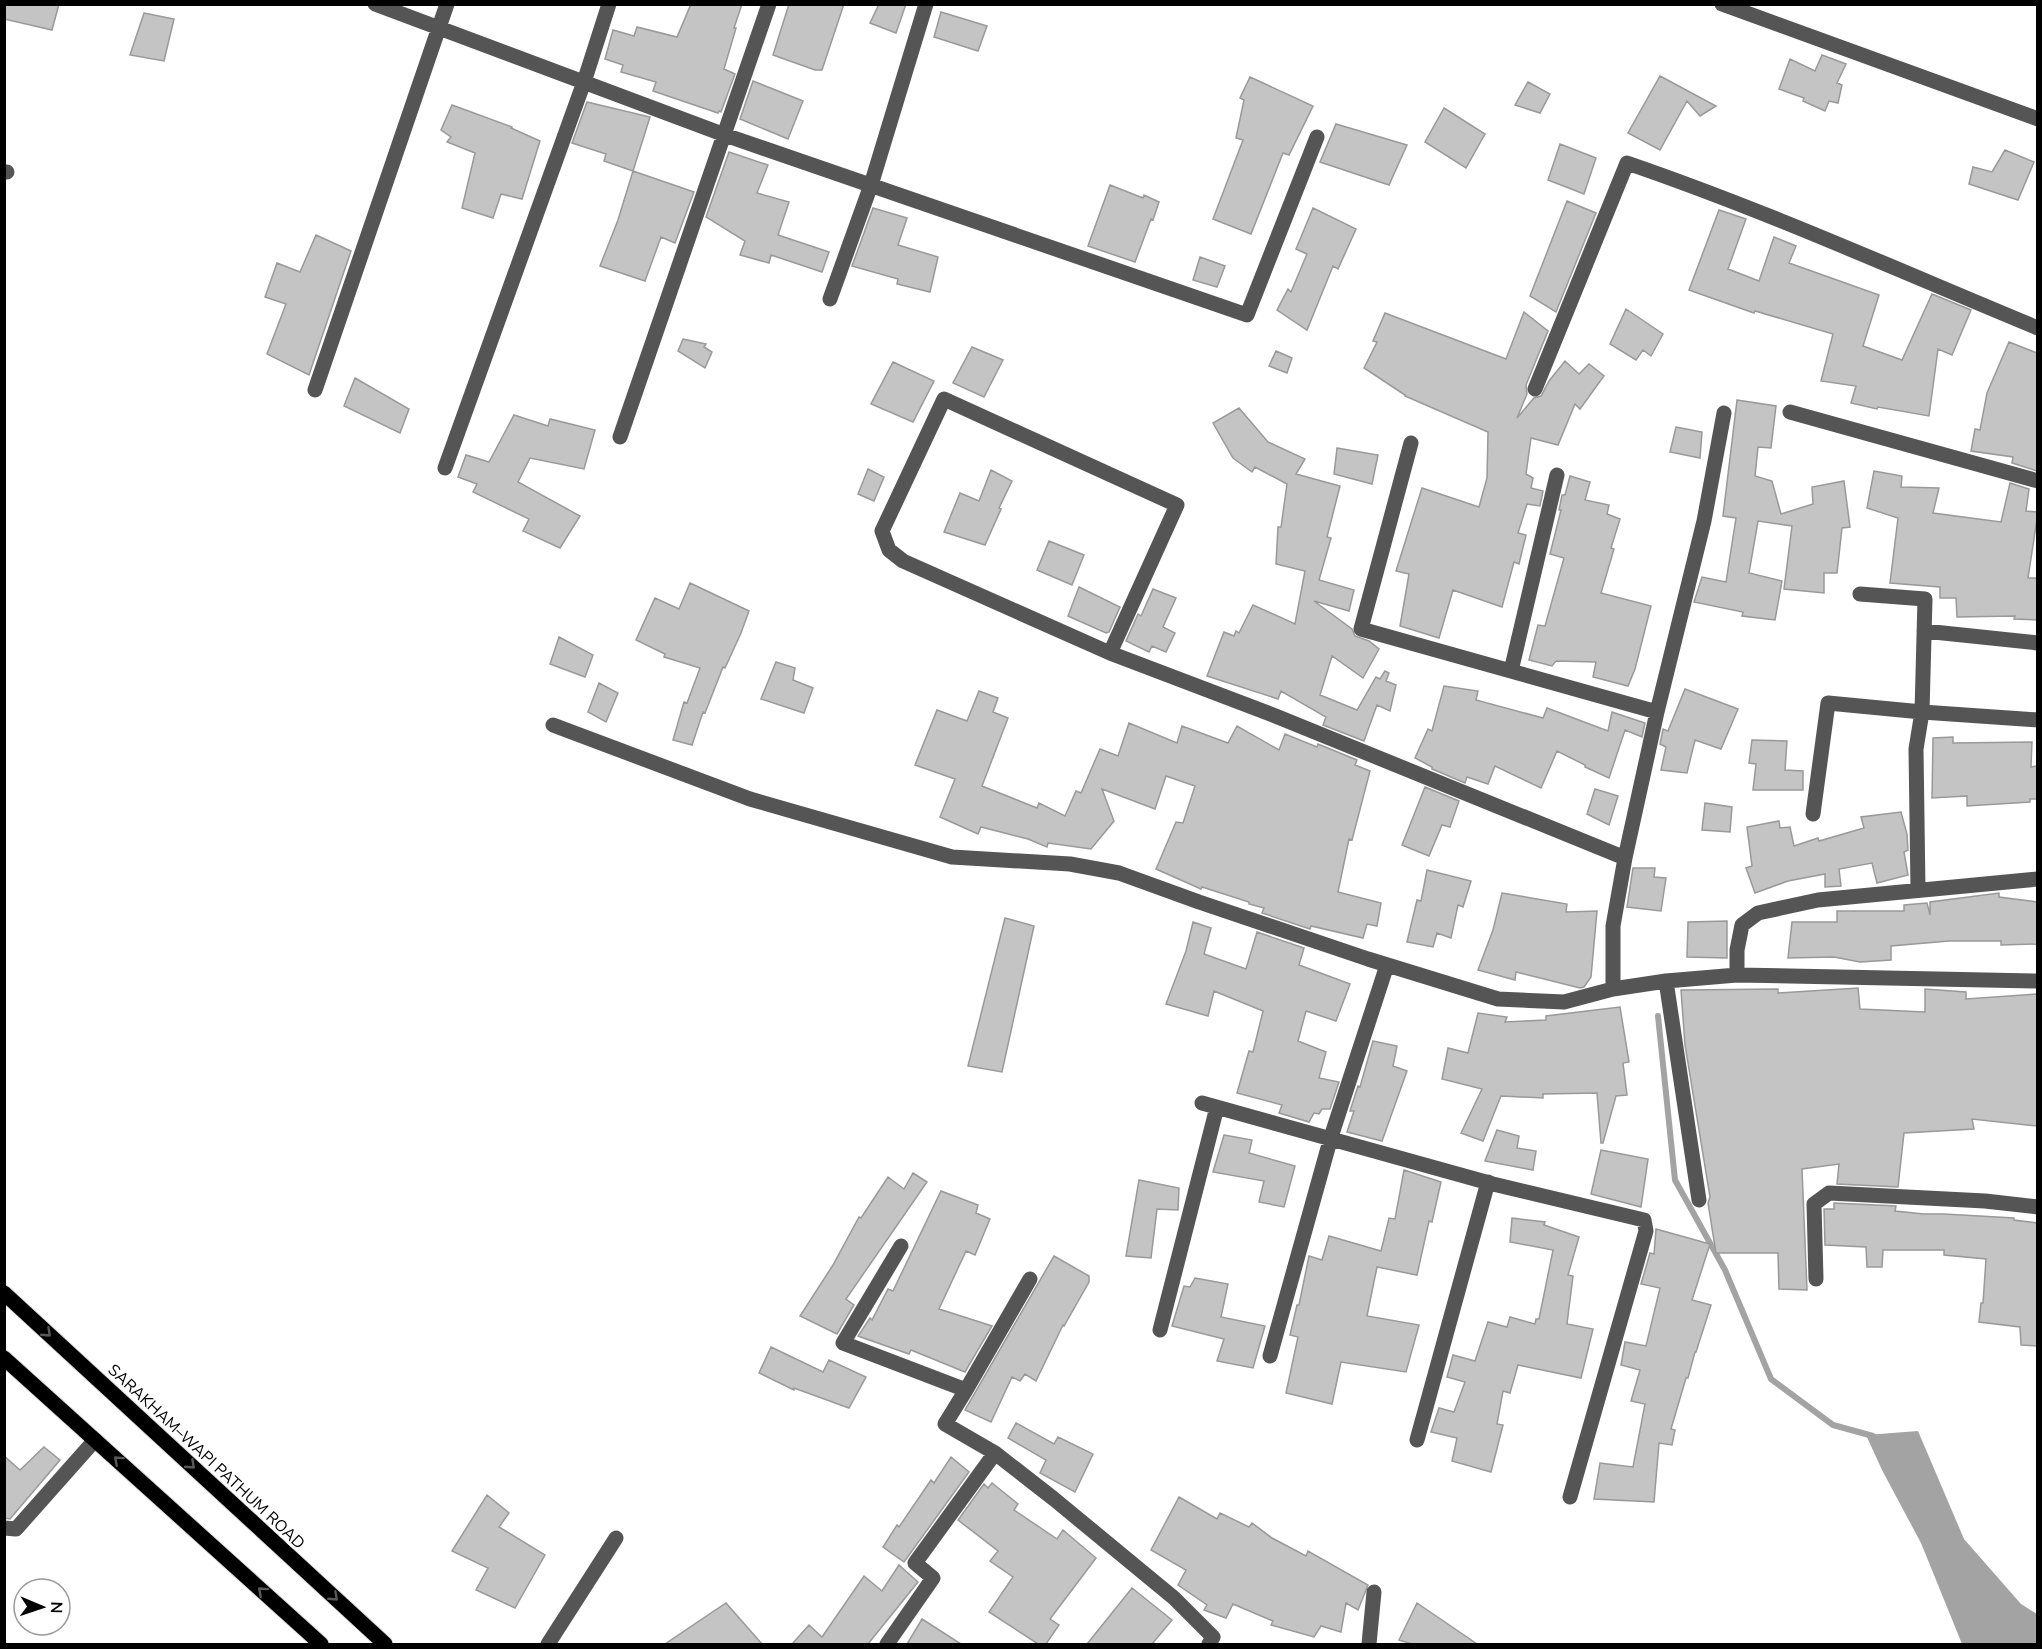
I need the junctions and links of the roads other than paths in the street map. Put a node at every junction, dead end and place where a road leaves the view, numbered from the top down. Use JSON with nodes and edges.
{"nodes":[{"id":1,"x":375,"y":4,"type":"edge"},
{"id":2,"x":447,"y":4,"type":"edge"},
{"id":3,"x":609,"y":4,"type":"edge"},
{"id":4,"x":769,"y":4,"type":"edge"},
{"id":5,"x":926,"y":4,"type":"edge"},
{"id":6,"x":1722,"y":4,"type":"edge"},
{"id":7,"x":439,"y":28,"type":"junction"},
{"id":8,"x":584,"y":82,"type":"junction"},
{"id":9,"x":2037,"y":119,"type":"edge"},
{"id":10,"x":725,"y":135,"type":"junction"},
{"id":11,"x":1317,"y":137,"type":"dead end"},
{"id":12,"x":871,"y":185,"type":"junction"},
{"id":13,"x":830,"y":299,"type":"dead end"},
{"id":14,"x":2037,"y":328,"type":"edge"},
{"id":15,"x":1535,"y":389,"type":"dead end"},
{"id":16,"x":315,"y":390,"type":"dead end"},
{"id":17,"x":1790,"y":412,"type":"dead end"},
{"id":18,"x":1725,"y":413,"type":"dead end"},
{"id":19,"x":620,"y":437,"type":"dead end"},
{"id":20,"x":1411,"y":443,"type":"dead end"},
{"id":21,"x":445,"y":468,"type":"dead end"},
{"id":22,"x":1557,"y":475,"type":"dead end"},
{"id":23,"x":2037,"y":481,"type":"edge"},
{"id":24,"x":1860,"y":594,"type":"dead end"},
{"id":25,"x":1924,"y":631,"type":"junction"},
{"id":26,"x":2037,"y":643,"type":"edge"},
{"id":27,"x":1110,"y":653,"type":"junction"},
{"id":28,"x":1511,"y":671,"type":"junction"},
{"id":29,"x":1657,"y":712,"type":"junction"},
{"id":30,"x":1922,"y":712,"type":"junction"},
{"id":31,"x":2037,"y":720,"type":"edge"},
{"id":32,"x":553,"y":725,"type":"dead end"},
{"id":33,"x":1814,"y":814,"type":"dead end"},
{"id":34,"x":1625,"y":858,"type":"junction"},
{"id":35,"x":2037,"y":879,"type":"edge"},
{"id":36,"x":1918,"y":890,"type":"junction"},
{"id":37,"x":1387,"y":965,"type":"junction"},
{"id":38,"x":1737,"y":975,"type":"junction"},
{"id":39,"x":1666,"y":981,"type":"junction"},
{"id":40,"x":2037,"y":981,"type":"edge"},
{"id":41,"x":1613,"y":989,"type":"junction"},
{"id":42,"x":1331,"y":1137,"type":"junction"},
{"id":43,"x":1488,"y":1182,"type":"junction"},
{"id":44,"x":1699,"y":1200,"type":"dead end"},
{"id":45,"x":2037,"y":1208,"type":"edge"},
{"id":46,"x":901,"y":1246,"type":"dead end"},
{"id":47,"x":1030,"y":1279,"type":"dead end"},
{"id":48,"x":1816,"y":1279,"type":"dead end"},
{"id":49,"x":4,"y":1293,"type":"edge"},
{"id":50,"x":1160,"y":1330,"type":"dead end"},
{"id":51,"x":1270,"y":1356,"type":"dead end"},
{"id":52,"x":4,"y":1358,"type":"edge"},
{"id":53,"x":966,"y":1389,"type":"junction"},
{"id":54,"x":95,"y":1440,"type":"junction"},
{"id":55,"x":1417,"y":1440,"type":"dead end"},
{"id":56,"x":995,"y":1453,"type":"junction"},
{"id":57,"x":1570,"y":1497,"type":"dead end"},
{"id":58,"x":4,"y":1528,"type":"edge"},
{"id":59,"x":616,"y":1538,"type":"dead end"},
{"id":60,"x":1374,"y":1592,"type":"dead end"},
{"id":61,"x":321,"y":1644,"type":"edge"},
{"id":62,"x":385,"y":1644,"type":"edge"},
{"id":63,"x":548,"y":1644,"type":"edge"},
{"id":64,"x":887,"y":1644,"type":"edge"},
{"id":65,"x":1209,"y":1644,"type":"edge"},
{"id":66,"x":1369,"y":1644,"type":"edge"}],
"edges":[{"from":1,"to":7,"type":"street"},
{"from":2,"to":7,"type":"street"},
{"from":3,"to":8,"type":"street"},
{"from":4,"to":10,"type":"street"},
{"from":5,"to":12,"type":"street"},
{"from":6,"to":9,"type":"street"},
{"from":7,"to":8,"type":"street"},
{"from":7,"to":16,"type":"street"},
{"from":8,"to":10,"type":"street"},
{"from":8,"to":21,"type":"street"},
{"from":10,"to":12,"type":"street"},
{"from":10,"to":19,"type":"street"},
{"from":11,"to":12,"type":"street"},
{"from":12,"to":13,"type":"street"},
{"from":14,"to":15,"type":"street"},
{"from":17,"to":23,"type":"street"},
{"from":18,"to":29,"type":"street"},
{"from":20,"to":28,"type":"street"},
{"from":22,"to":28,"type":"street"},
{"from":24,"to":25,"type":"street"},
{"from":25,"to":26,"type":"street"},
{"from":25,"to":30,"type":"street"},
{"from":27,"to":27,"type":"street"},
{"from":27,"to":34,"type":"street"},
{"from":28,"to":29,"type":"street"},
{"from":29,"to":34,"type":"street"},
{"from":30,"to":31,"type":"street"},
{"from":30,"to":33,"type":"street"},
{"from":30,"to":36,"type":"street"},
{"from":32,"to":37,"type":"street"},
{"from":34,"to":41,"type":"street"},
{"from":35,"to":36,"type":"street"},
{"from":36,"to":38,"type":"street"},
{"from":37,"to":41,"type":"street"},
{"from":37,"to":42,"type":"street"},
{"from":38,"to":39,"type":"street"},
{"from":38,"to":40,"type":"street"},
{"from":39,"to":41,"type":"street"},
{"from":39,"to":44,"type":"street"},
{"from":42,"to":43,"type":"street"},
{"from":42,"to":50,"type":"street"},
{"from":42,"to":51,"type":"street"},
{"from":43,"to":55,"type":"street"},
{"from":43,"to":57,"type":"street"},
{"from":45,"to":48,"type":"street"},
{"from":46,"to":53,"type":"street"},
{"from":47,"to":53,"type":"street"},
{"from":49,"to":62,"type":"main road","name":"SARAKHAM–WAPI PATHUM ROAD","one_way":true},
{"from":52,"to":54,"type":"main road"},
{"from":53,"to":56,"type":"street"},
{"from":54,"to":58,"type":"street"},
{"from":61,"to":54,"type":"main road","one_way":true},
{"from":56,"to":64,"type":"street"},
{"from":56,"to":65,"type":"street"},
{"from":59,"to":63,"type":"street"},
{"from":60,"to":66,"type":"street"}]}
